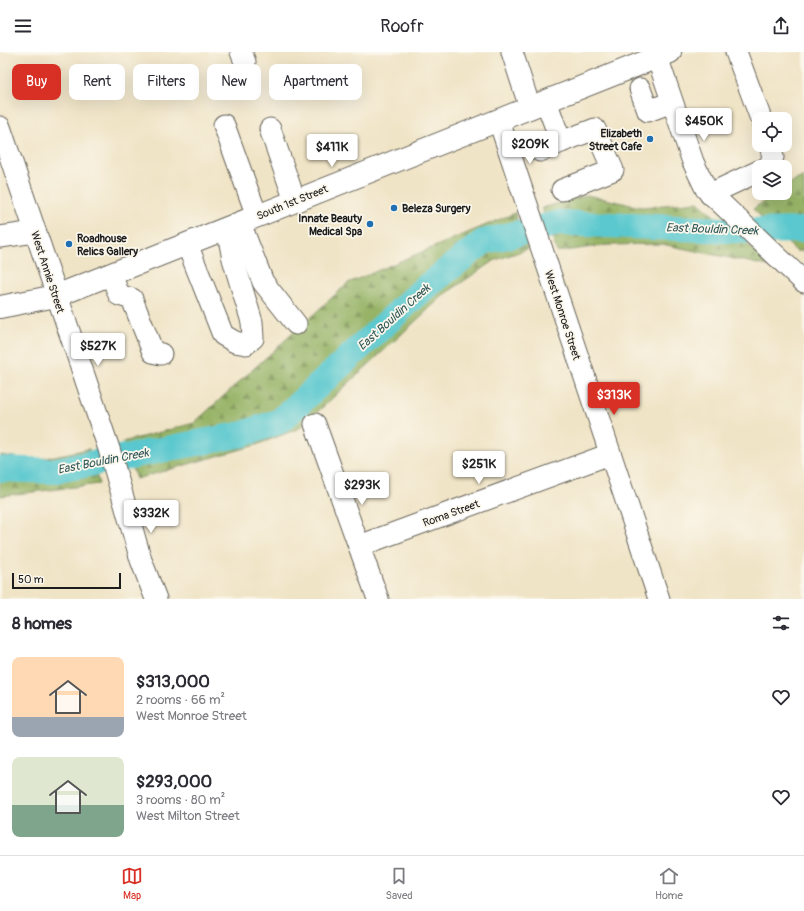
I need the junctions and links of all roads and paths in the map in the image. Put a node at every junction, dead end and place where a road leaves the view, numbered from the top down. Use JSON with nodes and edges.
{"nodes":[{"id":1,"x":512,"y":52,"type":"edge"},
{"id":2,"x":736,"y":52,"type":"edge"},
{"id":3,"x":663,"y":54,"type":"edge"},
{"id":4,"x":640,"y":89,"type":"dead end"},
{"id":5,"x":672,"y":102,"type":"junction"},
{"id":6,"x":538,"y":104,"type":"junction"},
{"id":7,"x":758,"y":112,"type":"edge"},
{"id":8,"x":499,"y":121,"type":"junction"},
{"id":9,"x":224,"y":125,"type":"dead end"},
{"id":10,"x":0,"y":127,"type":"edge"},
{"id":11,"x":270,"y":129,"type":"dead end"},
{"id":12,"x":561,"y":142,"type":"junction"},
{"id":13,"x":540,"y":151,"type":"dead end"},
{"id":14,"x":752,"y":174,"type":"edge"},
{"id":15,"x":562,"y":190,"type":"dead end"},
{"id":16,"x":710,"y":194,"type":"junction"},
{"id":17,"x":295,"y":201,"type":"junction"},
{"id":18,"x":242,"y":222,"type":"junction"},
{"id":19,"x":35,"y":232,"type":"junction"},
{"id":20,"x":0,"y":237,"type":"edge"},
{"id":21,"x":187,"y":244,"type":"junction"},
{"id":22,"x":111,"y":274,"type":"junction"},
{"id":23,"x":804,"y":282,"type":"edge"},
{"id":24,"x":56,"y":296,"type":"junction"},
{"id":25,"x":0,"y":307,"type":"edge"},
{"id":26,"x":296,"y":324,"type":"dead end"},
{"id":27,"x":161,"y":354,"type":"dead end"},
{"id":28,"x":315,"y":424,"type":"dead end"},
{"id":29,"x":610,"y":454,"type":"junction"},
{"id":30,"x":359,"y":546,"type":"junction"},
{"id":31,"x":156,"y":599,"type":"edge"},
{"id":32,"x":378,"y":599,"type":"edge"},
{"id":33,"x":659,"y":599,"type":"edge"}],
"edges":[{"from":1,"to":6,"type":"street"},
{"from":2,"to":7,"type":"street"},
{"from":3,"to":5,"type":"street"},
{"from":3,"to":6,"type":"main road","name":"South 1st Street"},
{"from":4,"to":5,"type":"street"},
{"from":5,"to":16,"type":"street"},
{"from":6,"to":8,"type":"main road","name":"South 1st Street"},
{"from":6,"to":12,"type":"street"},
{"from":8,"to":17,"type":"main road","name":"South 1st Street"},
{"from":8,"to":29,"type":"street","name":"West Monroe Street"},
{"from":9,"to":18,"type":"street"},
{"from":10,"to":19,"type":"street","name":"West Annie Street"},
{"from":11,"to":17,"type":"street"},
{"from":12,"to":13,"type":"street"},
{"from":12,"to":15,"type":"street"},
{"from":14,"to":16,"type":"street"},
{"from":16,"to":23,"type":"street"},
{"from":17,"to":18,"type":"main road","name":"South 1st Street"},
{"from":18,"to":21,"type":"main road","name":"South 1st Street"},
{"from":18,"to":21,"type":"street"},
{"from":18,"to":26,"type":"street"},
{"from":19,"to":20,"type":"street"},
{"from":19,"to":24,"type":"street","name":"West Annie Street"},
{"from":21,"to":22,"type":"main road","name":"South 1st Street"},
{"from":22,"to":24,"type":"main road","name":"South 1st Street"},
{"from":22,"to":27,"type":"street"},
{"from":24,"to":25,"type":"main road","name":"South 1st Street"},
{"from":24,"to":31,"type":"street","name":"West Annie Street"},
{"from":28,"to":30,"type":"street"},
{"from":29,"to":30,"type":"street","name":"Roma Street"},
{"from":29,"to":33,"type":"street","name":"West Monroe Street"},
{"from":30,"to":32,"type":"street"}]}
